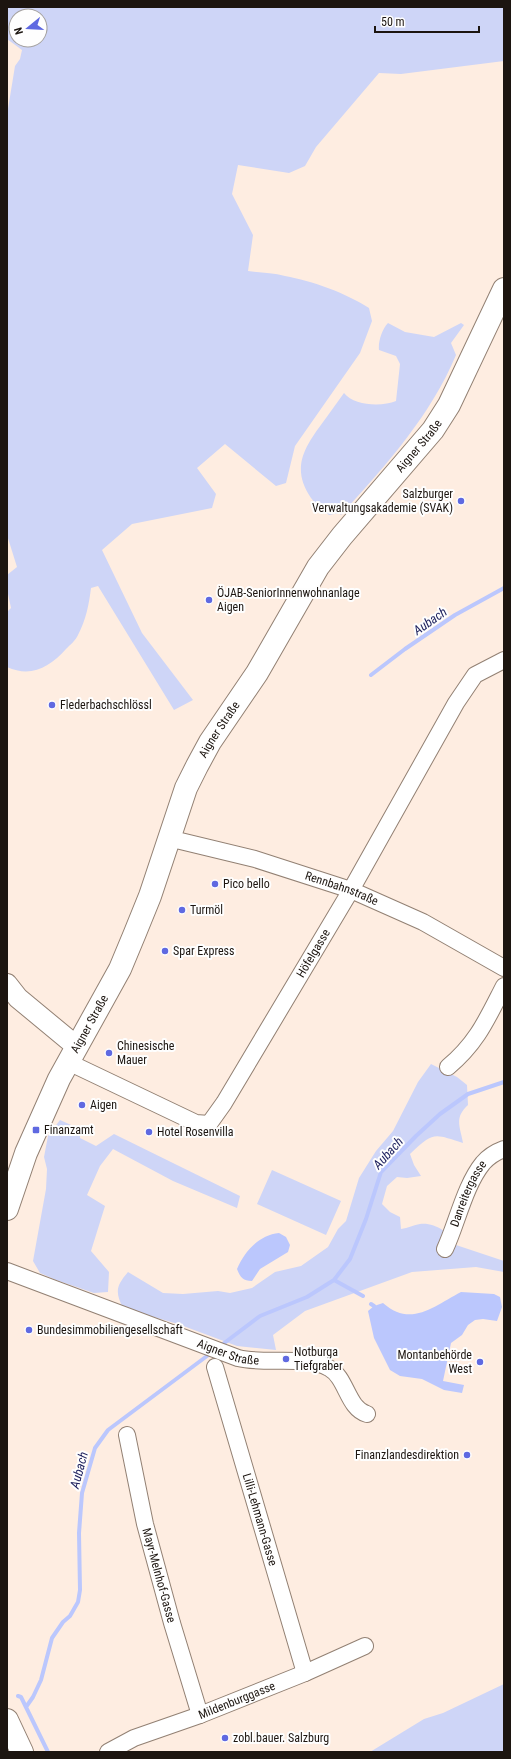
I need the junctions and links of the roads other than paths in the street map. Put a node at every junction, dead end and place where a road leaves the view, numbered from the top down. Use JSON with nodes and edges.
{"nodes":[{"id":1,"x":504,"y":289,"type":"edge"},
{"id":2,"x":504,"y":660,"type":"edge"},
{"id":3,"x":168,"y":838,"type":"junction"},
{"id":4,"x":351,"y":890,"type":"junction"},
{"id":5,"x":504,"y":968,"type":"edge"},
{"id":6,"x":7,"y":984,"type":"edge"},
{"id":7,"x":504,"y":986,"type":"edge"},
{"id":8,"x":72,"y":1054,"type":"junction"},
{"id":9,"x":448,"y":1067,"type":"dead end"},
{"id":10,"x":504,"y":1148,"type":"edge"},
{"id":11,"x":7,"y":1209,"type":"edge"},
{"id":12,"x":446,"y":1249,"type":"dead end"},
{"id":13,"x":7,"y":1271,"type":"edge"},
{"id":14,"x":215,"y":1367,"type":"dead end"},
{"id":15,"x":367,"y":1414,"type":"dead end"},
{"id":16,"x":127,"y":1434,"type":"dead end"},
{"id":17,"x":365,"y":1646,"type":"dead end"},
{"id":18,"x":304,"y":1673,"type":"junction"},
{"id":19,"x":200,"y":1715,"type":"junction"},
{"id":20,"x":7,"y":1720,"type":"edge"},
{"id":21,"x":22,"y":1752,"type":"edge"},
{"id":22,"x":108,"y":1752,"type":"edge"}],
"edges":[{"from":1,"to":3,"type":"main road","name":"Aigner Straße"},
{"from":2,"to":4,"type":"street","name":"Höfelgasse"},
{"from":3,"to":4,"type":"street","name":"Rennbahnstraße"},
{"from":3,"to":8,"type":"main road","name":"Aigner Straße"},
{"from":4,"to":5,"type":"street","name":"Rennbahnstraße"},
{"from":4,"to":8,"type":"street","name":"Höfelgasse"},
{"from":6,"to":8,"type":"street"},
{"from":7,"to":9,"type":"street"},
{"from":8,"to":11,"type":"main road","name":"Aigner Straße"},
{"from":10,"to":12,"type":"street","name":"Danreitergasse"},
{"from":13,"to":15,"type":"street","name":"Aigner Straße"},
{"from":14,"to":18,"type":"street","name":"Lilli-Lehmann-Gasse"},
{"from":16,"to":19,"type":"street","name":"Mayr-Melnhof-Gasse"},
{"from":17,"to":18,"type":"street","name":"Mildenburggasse"},
{"from":18,"to":19,"type":"street","name":"Mildenburggasse"},
{"from":19,"to":22,"type":"street","name":"Mildenburggasse"},
{"from":20,"to":21,"type":"main road"}]}
